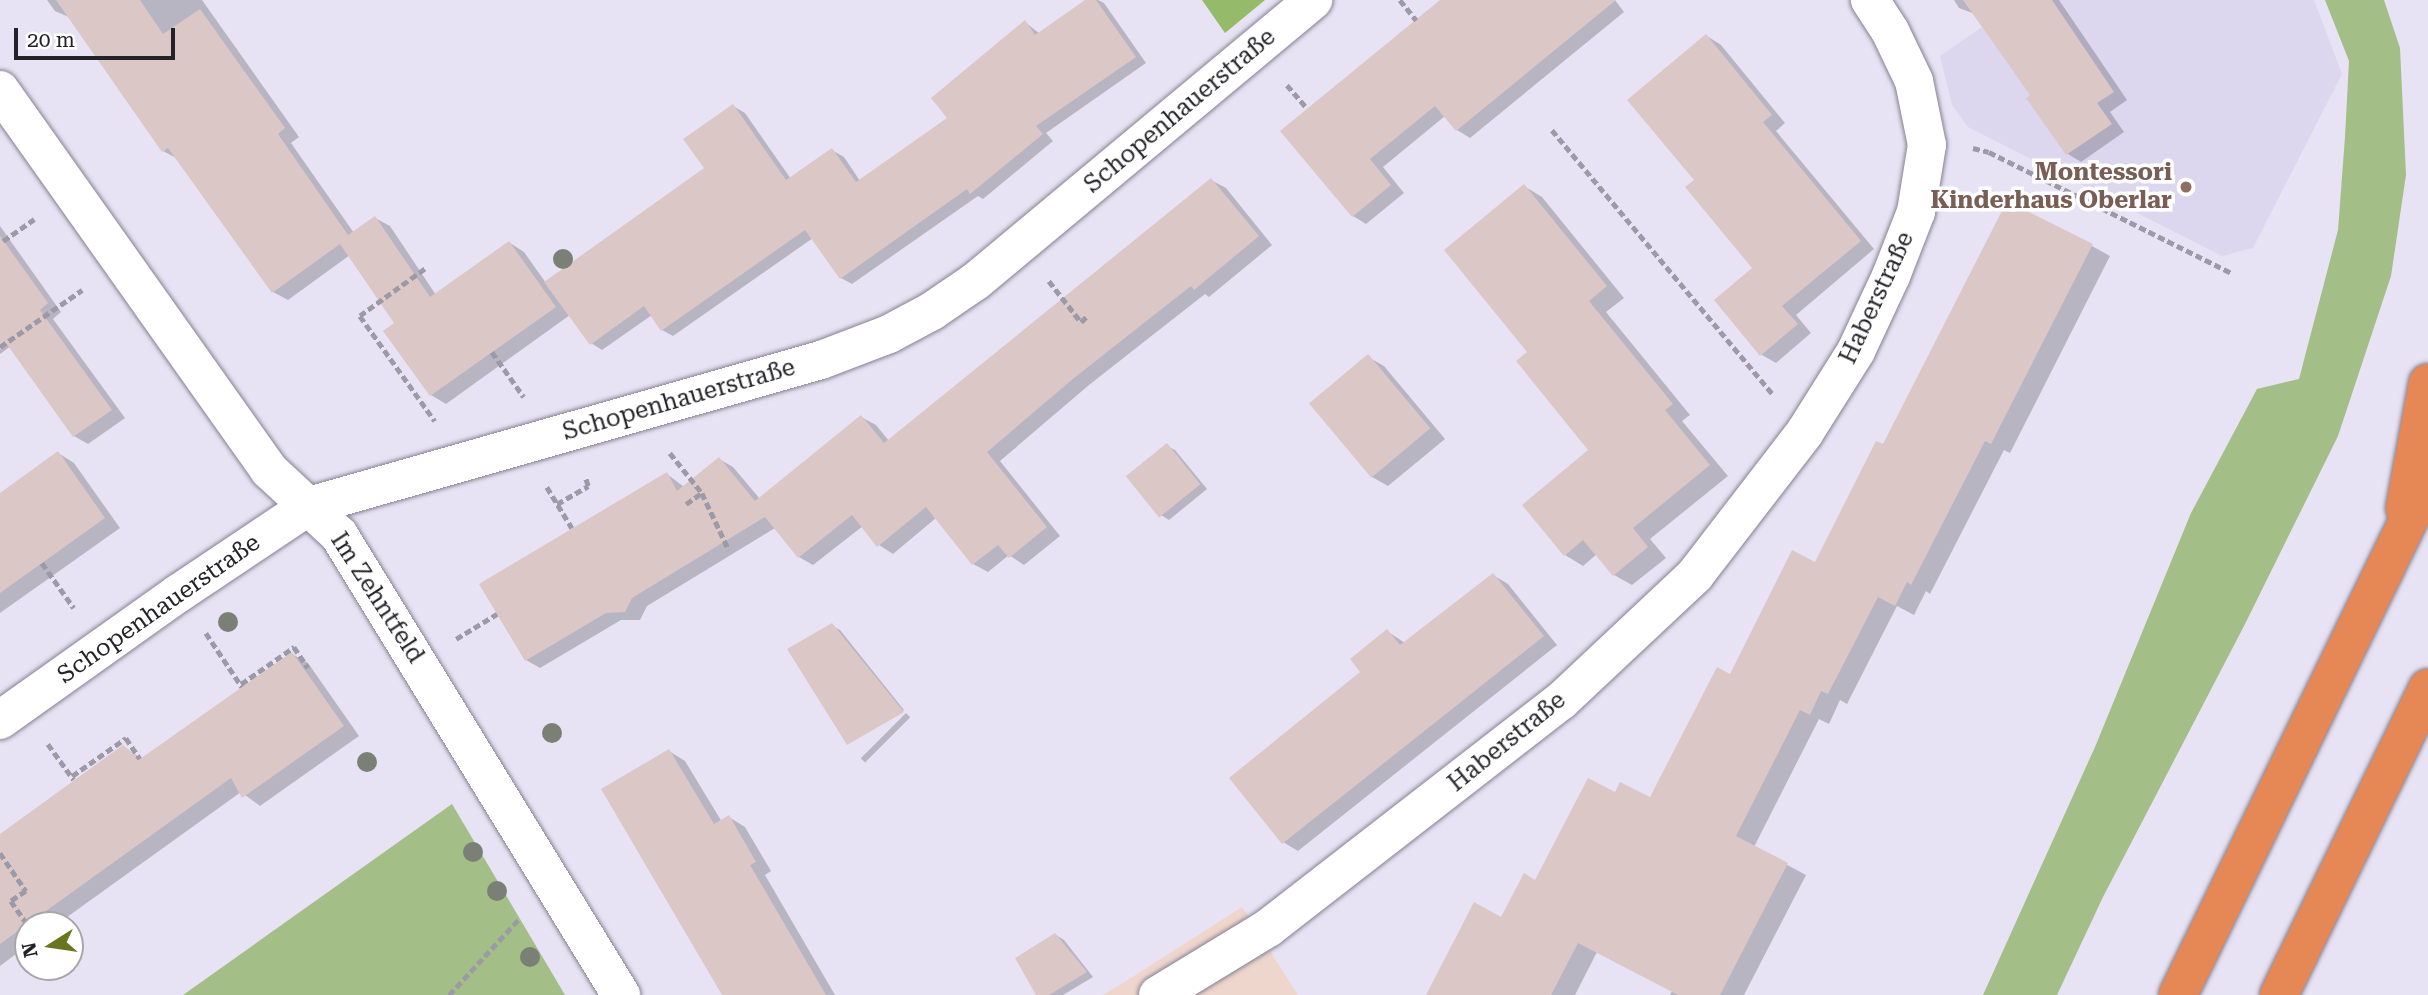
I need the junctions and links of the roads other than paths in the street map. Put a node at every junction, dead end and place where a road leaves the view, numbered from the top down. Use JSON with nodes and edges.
{"nodes":[{"id":1,"x":1313,"y":0,"type":"edge"},
{"id":2,"x":1870,"y":0,"type":"edge"},
{"id":3,"x":0,"y":90,"type":"edge"},
{"id":4,"x":2428,"y":383,"type":"edge"},
{"id":5,"x":2428,"y":480,"type":"edge"},
{"id":6,"x":309,"y":506,"type":"junction"},
{"id":7,"x":2400,"y":537,"type":"junction"},
{"id":8,"x":2428,"y":688,"type":"edge"},
{"id":9,"x":0,"y":720,"type":"edge"},
{"id":10,"x":621,"y":995,"type":"edge"},
{"id":11,"x":1158,"y":995,"type":"edge"},
{"id":12,"x":2178,"y":995,"type":"edge"},
{"id":13,"x":2279,"y":995,"type":"edge"}],
"edges":[{"from":1,"to":6,"type":"street","name":"Schopenhauerstraße"},
{"from":2,"to":11,"type":"street","name":"Haberstraße"},
{"from":3,"to":6,"type":"street","name":"Im Zehntfeld"},
{"from":4,"to":7,"type":"highway"},
{"from":5,"to":7,"type":"highway"},
{"from":6,"to":9,"type":"street","name":"Schopenhauerstraße"},
{"from":6,"to":10,"type":"street","name":"Im Zehntfeld"},
{"from":7,"to":12,"type":"highway"},
{"from":8,"to":13,"type":"highway"}]}
